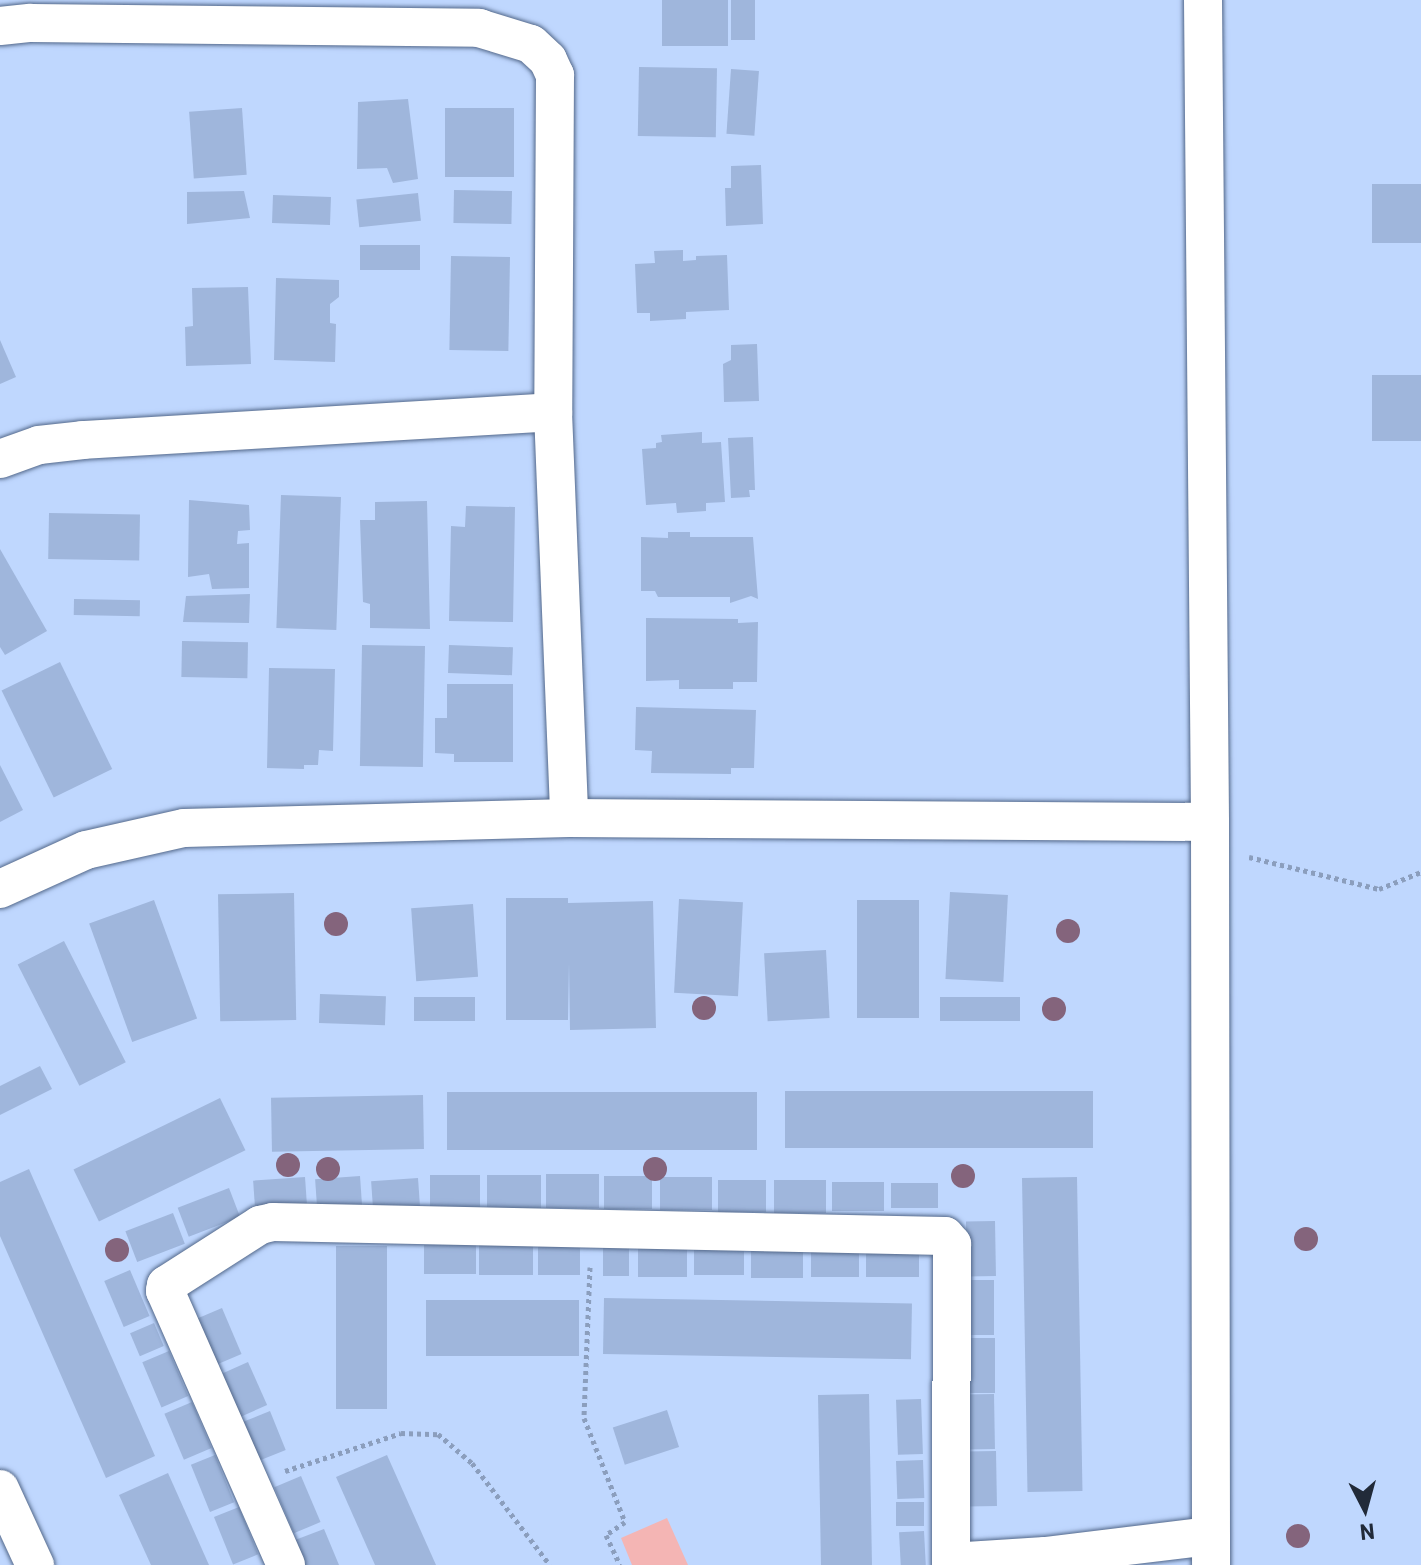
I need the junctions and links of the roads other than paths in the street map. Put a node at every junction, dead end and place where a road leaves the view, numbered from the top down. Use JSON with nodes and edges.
{"nodes":[{"id":1,"x":1203,"y":0,"type":"edge"},
{"id":2,"x":0,"y":26,"type":"edge"},
{"id":3,"x":553,"y":412,"type":"junction"},
{"id":4,"x":0,"y":459,"type":"edge"},
{"id":5,"x":569,"y":818,"type":"junction"},
{"id":6,"x":1210,"y":834,"type":"junction"},
{"id":7,"x":0,"y":889,"type":"edge"},
{"id":8,"x":0,"y":1489,"type":"edge"},
{"id":9,"x":1211,"y":1551,"type":"edge"},
{"id":10,"x":951,"y":1564,"type":"edge"},
{"id":11,"x":35,"y":1565,"type":"edge"},
{"id":12,"x":286,"y":1565,"type":"edge"}],
"edges":[{"from":1,"to":6,"type":"street"},
{"from":2,"to":3,"type":"street"},
{"from":3,"to":4,"type":"street"},
{"from":3,"to":5,"type":"street"},
{"from":5,"to":6,"type":"street"},
{"from":5,"to":7,"type":"street"},
{"from":6,"to":9,"type":"street"},
{"from":8,"to":11,"type":"street"},
{"from":9,"to":10,"type":"street"},
{"from":10,"to":12,"type":"street"}]}
